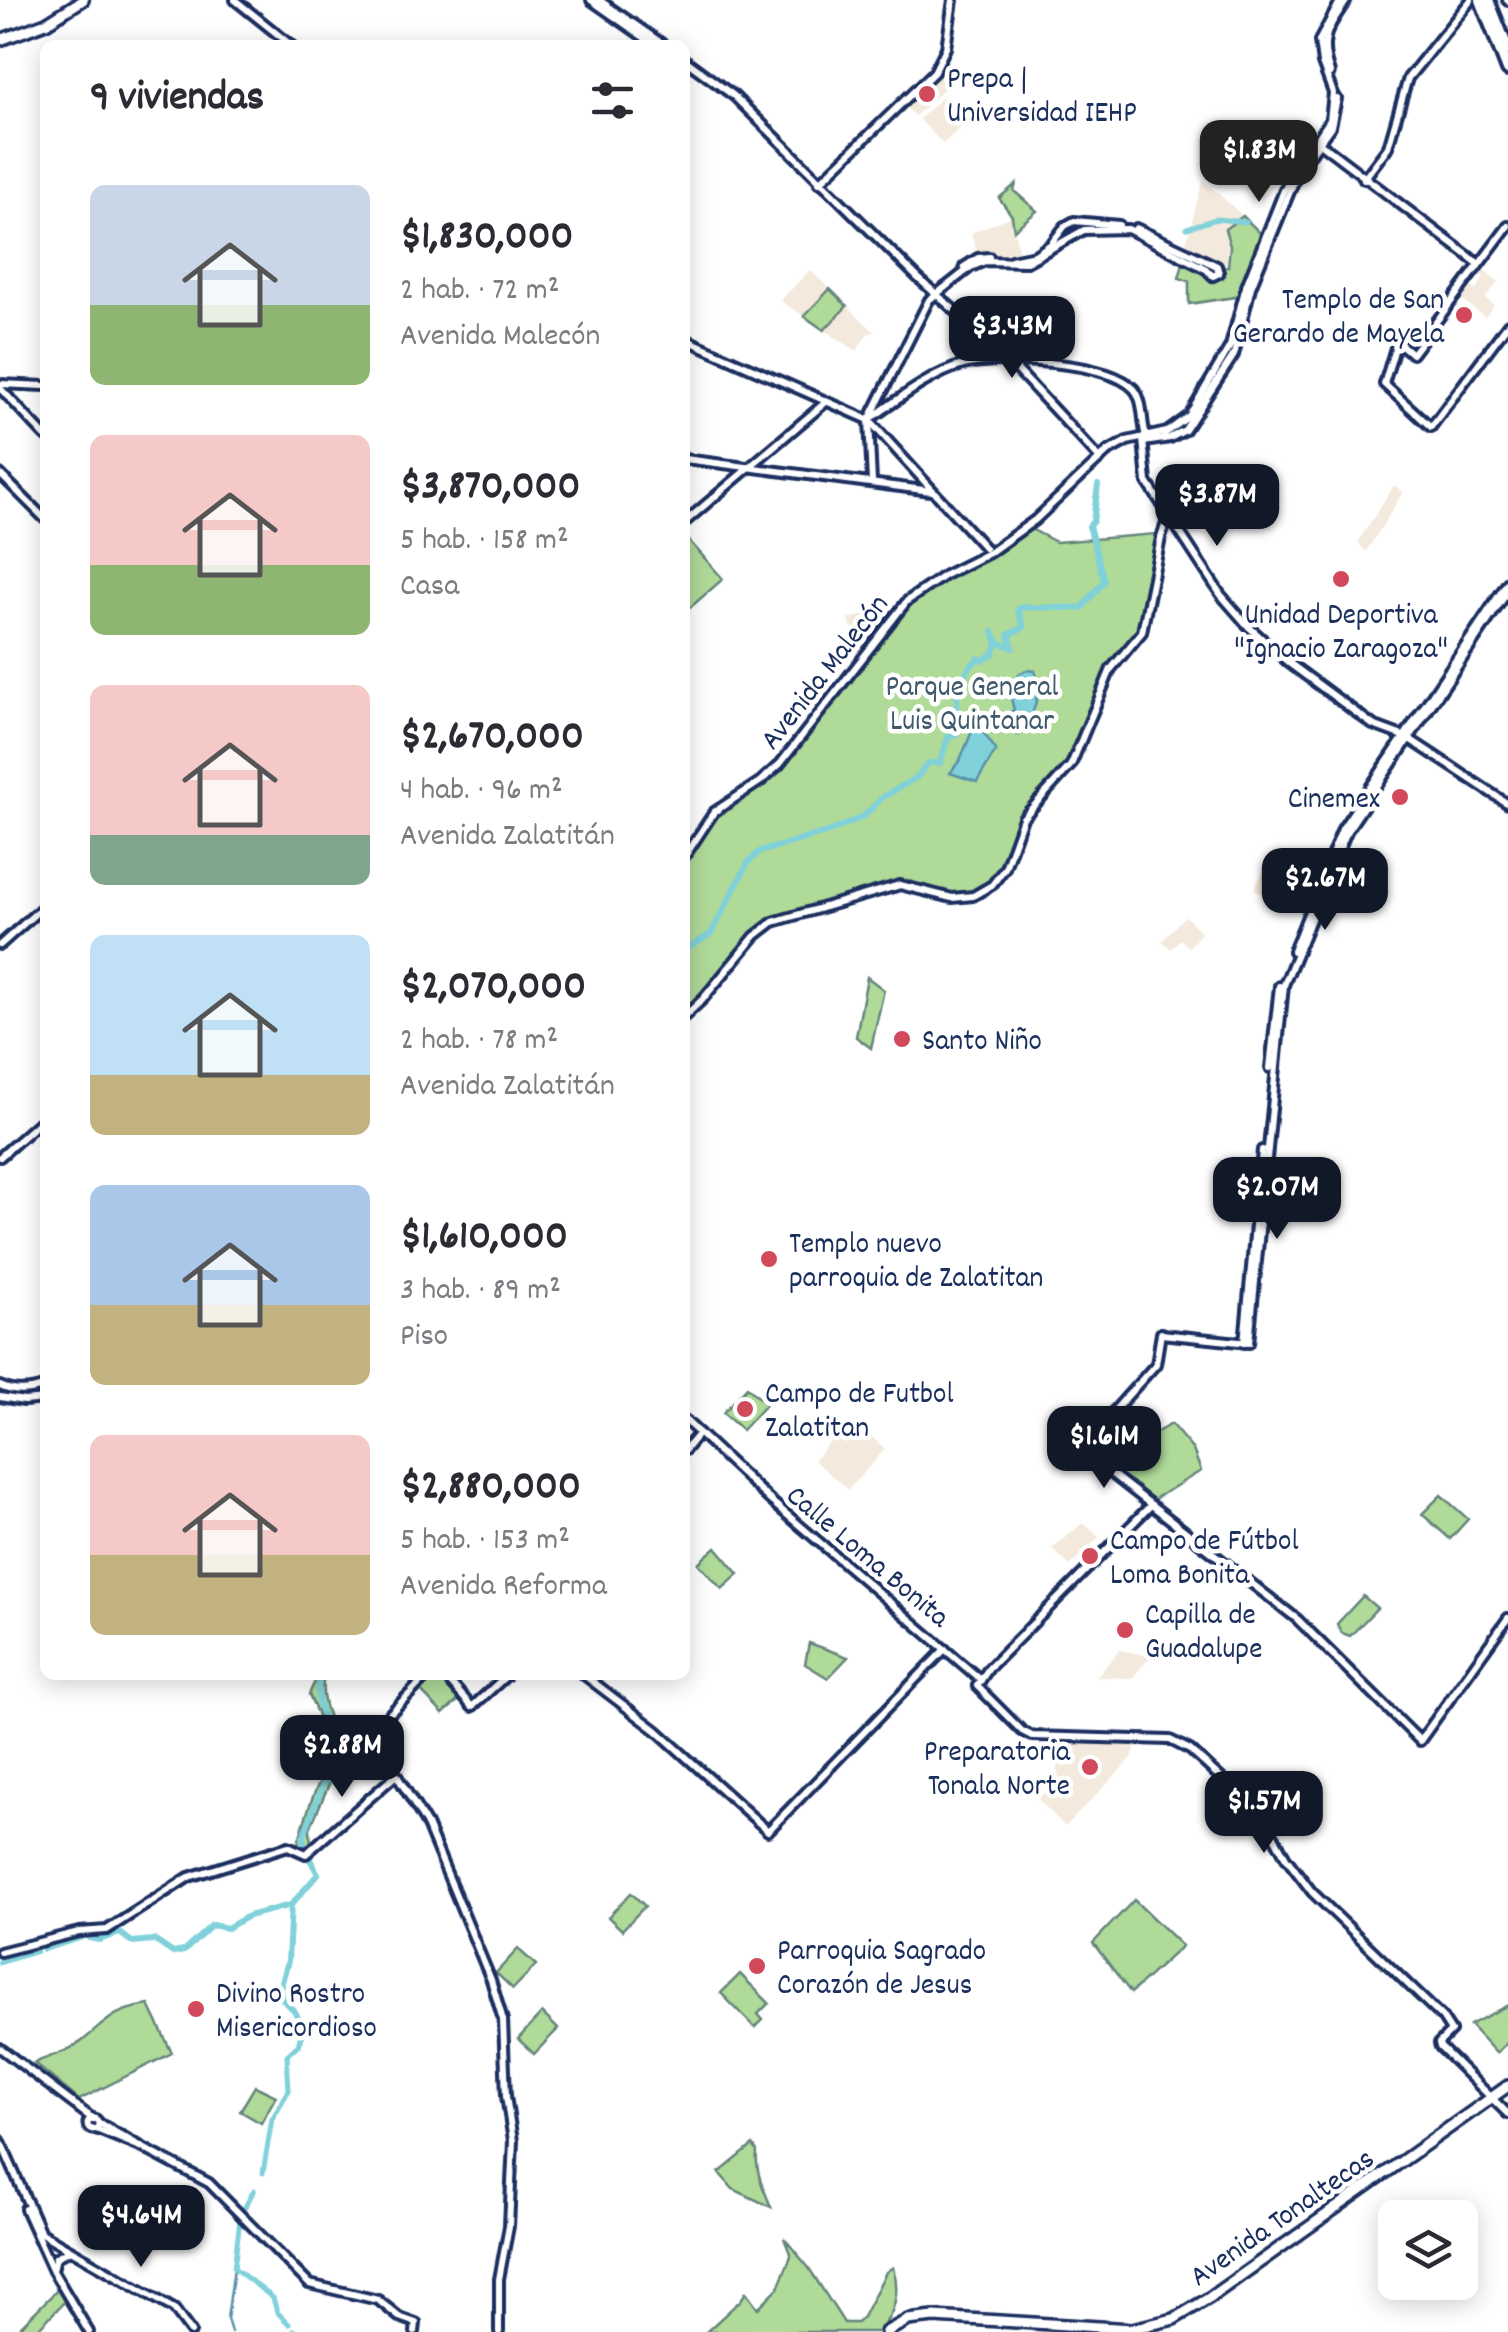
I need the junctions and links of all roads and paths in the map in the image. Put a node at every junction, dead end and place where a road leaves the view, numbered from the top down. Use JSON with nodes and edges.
{"nodes":[{"id":1,"x":75,"y":0,"type":"edge"},
{"id":2,"x":83,"y":0,"type":"edge"},
{"id":3,"x":236,"y":0,"type":"edge"},
{"id":4,"x":591,"y":0,"type":"edge"},
{"id":5,"x":599,"y":0,"type":"edge"},
{"id":6,"x":952,"y":0,"type":"edge"},
{"id":7,"x":1344,"y":0,"type":"edge"},
{"id":8,"x":1471,"y":0,"type":"edge"},
{"id":9,"x":1485,"y":0,"type":"edge"},
{"id":10,"x":5,"y":36,"type":"edge"},
{"id":11,"x":285,"y":40,"type":"edge"},
{"id":12,"x":648,"y":40,"type":"edge"},
{"id":13,"x":657,"y":40,"type":"edge"},
{"id":14,"x":1508,"y":50,"type":"edge"},
{"id":15,"x":690,"y":66,"type":"edge"},
{"id":16,"x":1508,"y":70,"type":"edge"},
{"id":17,"x":1318,"y":142,"type":"junction"},
{"id":18,"x":1366,"y":179,"type":"junction"},
{"id":19,"x":819,"y":181,"type":"junction"},
{"id":20,"x":1508,"y":226,"type":"edge"},
{"id":21,"x":1149,"y":236,"type":"junction"},
{"id":22,"x":1479,"y":264,"type":"junction"},
{"id":23,"x":934,"y":295,"type":"junction"},
{"id":24,"x":1508,"y":324,"type":"edge"},
{"id":25,"x":690,"y":341,"type":"edge"},
{"id":26,"x":1010,"y":363,"type":"junction"},
{"id":27,"x":0,"y":386,"type":"edge"},
{"id":28,"x":40,"y":386,"type":"edge"},
{"id":29,"x":1210,"y":387,"type":"junction"},
{"id":30,"x":827,"y":401,"type":"junction"},
{"id":31,"x":869,"y":420,"type":"junction"},
{"id":32,"x":40,"y":430,"type":"edge"},
{"id":33,"x":1145,"y":438,"type":"junction"},
{"id":34,"x":1166,"y":439,"type":"junction"},
{"id":35,"x":1148,"y":453,"type":"junction"},
{"id":36,"x":1102,"y":456,"type":"junction"},
{"id":37,"x":690,"y":458,"type":"edge"},
{"id":38,"x":750,"y":466,"type":"junction"},
{"id":39,"x":0,"y":474,"type":"edge"},
{"id":40,"x":873,"y":483,"type":"junction"},
{"id":41,"x":934,"y":492,"type":"junction"},
{"id":42,"x":1169,"y":512,"type":"junction"},
{"id":43,"x":40,"y":514,"type":"edge"},
{"id":44,"x":690,"y":518,"type":"edge"},
{"id":45,"x":985,"y":548,"type":"dead end"},
{"id":46,"x":1508,"y":582,"type":"edge"},
{"id":47,"x":1508,"y":591,"type":"edge"},
{"id":48,"x":1407,"y":736,"type":"junction"},
{"id":49,"x":1508,"y":802,"type":"edge"},
{"id":50,"x":690,"y":849,"type":"edge"},
{"id":51,"x":40,"y":907,"type":"edge"},
{"id":52,"x":0,"y":943,"type":"edge"},
{"id":53,"x":690,"y":1010,"type":"edge"},
{"id":54,"x":40,"y":1122,"type":"edge"},
{"id":55,"x":0,"y":1158,"type":"edge"},
{"id":56,"x":40,"y":1387,"type":"edge"},
{"id":57,"x":4,"y":1388,"type":"edge"},
{"id":58,"x":18,"y":1391,"type":"junction"},
{"id":59,"x":0,"y":1397,"type":"edge"},
{"id":60,"x":40,"y":1399,"type":"edge"},
{"id":61,"x":18,"y":1400,"type":"junction"},
{"id":62,"x":690,"y":1425,"type":"edge"},
{"id":63,"x":699,"y":1434,"type":"junction"},
{"id":64,"x":690,"y":1444,"type":"edge"},
{"id":65,"x":1151,"y":1507,"type":"junction"},
{"id":66,"x":1508,"y":1618,"type":"edge"},
{"id":67,"x":944,"y":1648,"type":"junction"},
{"id":68,"x":423,"y":1680,"type":"edge"},
{"id":69,"x":447,"y":1680,"type":"edge"},
{"id":70,"x":502,"y":1680,"type":"edge"},
{"id":71,"x":591,"y":1680,"type":"edge"},
{"id":72,"x":980,"y":1681,"type":"junction"},
{"id":73,"x":396,"y":1775,"type":"junction"},
{"id":74,"x":0,"y":1952,"type":"edge"},
{"id":75,"x":0,"y":2050,"type":"edge"},
{"id":76,"x":1508,"y":2089,"type":"edge"},
{"id":77,"x":1491,"y":2099,"type":"junction"},
{"id":78,"x":1508,"y":2116,"type":"edge"},
{"id":79,"x":0,"y":2140,"type":"edge"},
{"id":80,"x":0,"y":2148,"type":"edge"},
{"id":81,"x":54,"y":2243,"type":"junction"},
{"id":82,"x":42,"y":2249,"type":"junction"},
{"id":83,"x":70,"y":2251,"type":"junction"},
{"id":84,"x":53,"y":2271,"type":"junction"},
{"id":85,"x":416,"y":2328,"type":"edge"},
{"id":86,"x":89,"y":2332,"type":"edge"},
{"id":87,"x":190,"y":2332,"type":"edge"},
{"id":88,"x":499,"y":2332,"type":"edge"},
{"id":89,"x":889,"y":2332,"type":"edge"},
{"id":90,"x":1086,"y":2332,"type":"edge"},
{"id":91,"x":1142,"y":2332,"type":"edge"}],
"edges":[{"from":1,"to":10,"type":"main road"},
{"from":2,"to":10,"type":"main road"},
{"from":3,"to":11,"type":"street"},
{"from":4,"to":12,"type":"street"},
{"from":5,"to":13,"type":"street"},
{"from":6,"to":19,"type":"street"},
{"from":7,"to":17,"type":"street","name":"Avenida Malecón"},
{"from":8,"to":18,"type":"street"},
{"from":9,"to":14,"type":"highway"},
{"from":9,"to":16,"type":"highway"},
{"from":15,"to":19,"type":"street"},
{"from":17,"to":18,"type":"street"},
{"from":17,"to":29,"type":"street","name":"Avenida Malecón"},
{"from":18,"to":22,"type":"street"},
{"from":19,"to":23,"type":"street"},
{"from":20,"to":22,"type":"street"},
{"from":21,"to":21,"type":"street"},
{"from":21,"to":23,"type":"street"},
{"from":21,"to":23,"type":"street"},
{"from":22,"to":24,"type":"street"},
{"from":23,"to":26,"type":"street"},
{"from":23,"to":31,"type":"street"},
{"from":25,"to":30,"type":"street"},
{"from":26,"to":31,"type":"street"},
{"from":26,"to":33,"type":"street"},
{"from":26,"to":36,"type":"street"},
{"from":27,"to":28,"type":"street"},
{"from":27,"to":32,"type":"street"},
{"from":29,"to":33,"type":"street","name":"Avenida Malecón"},
{"from":29,"to":34,"type":"street","name":"Avenida Malecón"},
{"from":30,"to":31,"type":"street"},
{"from":30,"to":38,"type":"street"},
{"from":31,"to":40,"type":"street"},
{"from":31,"to":41,"type":"street"},
{"from":33,"to":34,"type":"street","name":"Avenida Malecón"},
{"from":33,"to":35,"type":"street"},
{"from":33,"to":36,"type":"street","name":"Avenida Malecón"},
{"from":33,"to":42,"type":"street"},
{"from":34,"to":35,"type":"street"},
{"from":35,"to":42,"type":"street"},
{"from":36,"to":50,"type":"street","name":"Avenida Malecón"},
{"from":37,"to":38,"type":"street"},
{"from":38,"to":40,"type":"street"},
{"from":38,"to":44,"type":"street"},
{"from":39,"to":43,"type":"street"},
{"from":40,"to":41,"type":"street"},
{"from":41,"to":45,"type":"street"},
{"from":42,"to":48,"type":"street"},
{"from":42,"to":53,"type":"street"},
{"from":46,"to":48,"type":"street"},
{"from":47,"to":48,"type":"street"},
{"from":48,"to":49,"type":"street"},
{"from":48,"to":65,"type":"street"},
{"from":51,"to":52,"type":"street"},
{"from":54,"to":55,"type":"street"},
{"from":56,"to":58,"type":"street"},
{"from":57,"to":58,"type":"street"},
{"from":57,"to":59,"type":"street"},
{"from":58,"to":61,"type":"street"},
{"from":59,"to":61,"type":"street"},
{"from":60,"to":61,"type":"street"},
{"from":62,"to":63,"type":"street","name":"Calle Loma Bonita"},
{"from":63,"to":64,"type":"street"},
{"from":63,"to":67,"type":"street","name":"Calle Loma Bonita"},
{"from":65,"to":66,"type":"street"},
{"from":65,"to":72,"type":"street"},
{"from":67,"to":71,"type":"street"},
{"from":67,"to":72,"type":"street","name":"Calle Loma Bonita"},
{"from":68,"to":73,"type":"street"},
{"from":69,"to":70,"type":"street"},
{"from":72,"to":77,"type":"street","name":"Calle Loma Bonita"},
{"from":73,"to":74,"type":"street"},
{"from":73,"to":88,"type":"street"},
{"from":75,"to":85,"type":"street"},
{"from":76,"to":77,"type":"main road","name":"Avenida Tonaltecas"},
{"from":77,"to":78,"type":"street"},
{"from":77,"to":89,"type":"main road","name":"Avenida Tonaltecas"},
{"from":77,"to":91,"type":"main road","name":"Avenida Tonaltecas"},
{"from":79,"to":81,"type":"street"},
{"from":80,"to":82,"type":"street"},
{"from":81,"to":82,"type":"street"},
{"from":81,"to":83,"type":"street"},
{"from":82,"to":84,"type":"street"},
{"from":83,"to":84,"type":"street"},
{"from":83,"to":87,"type":"street"},
{"from":84,"to":86,"type":"street"},
{"from":89,"to":90,"type":"main road","name":"Avenida Tonaltecas"}]}
